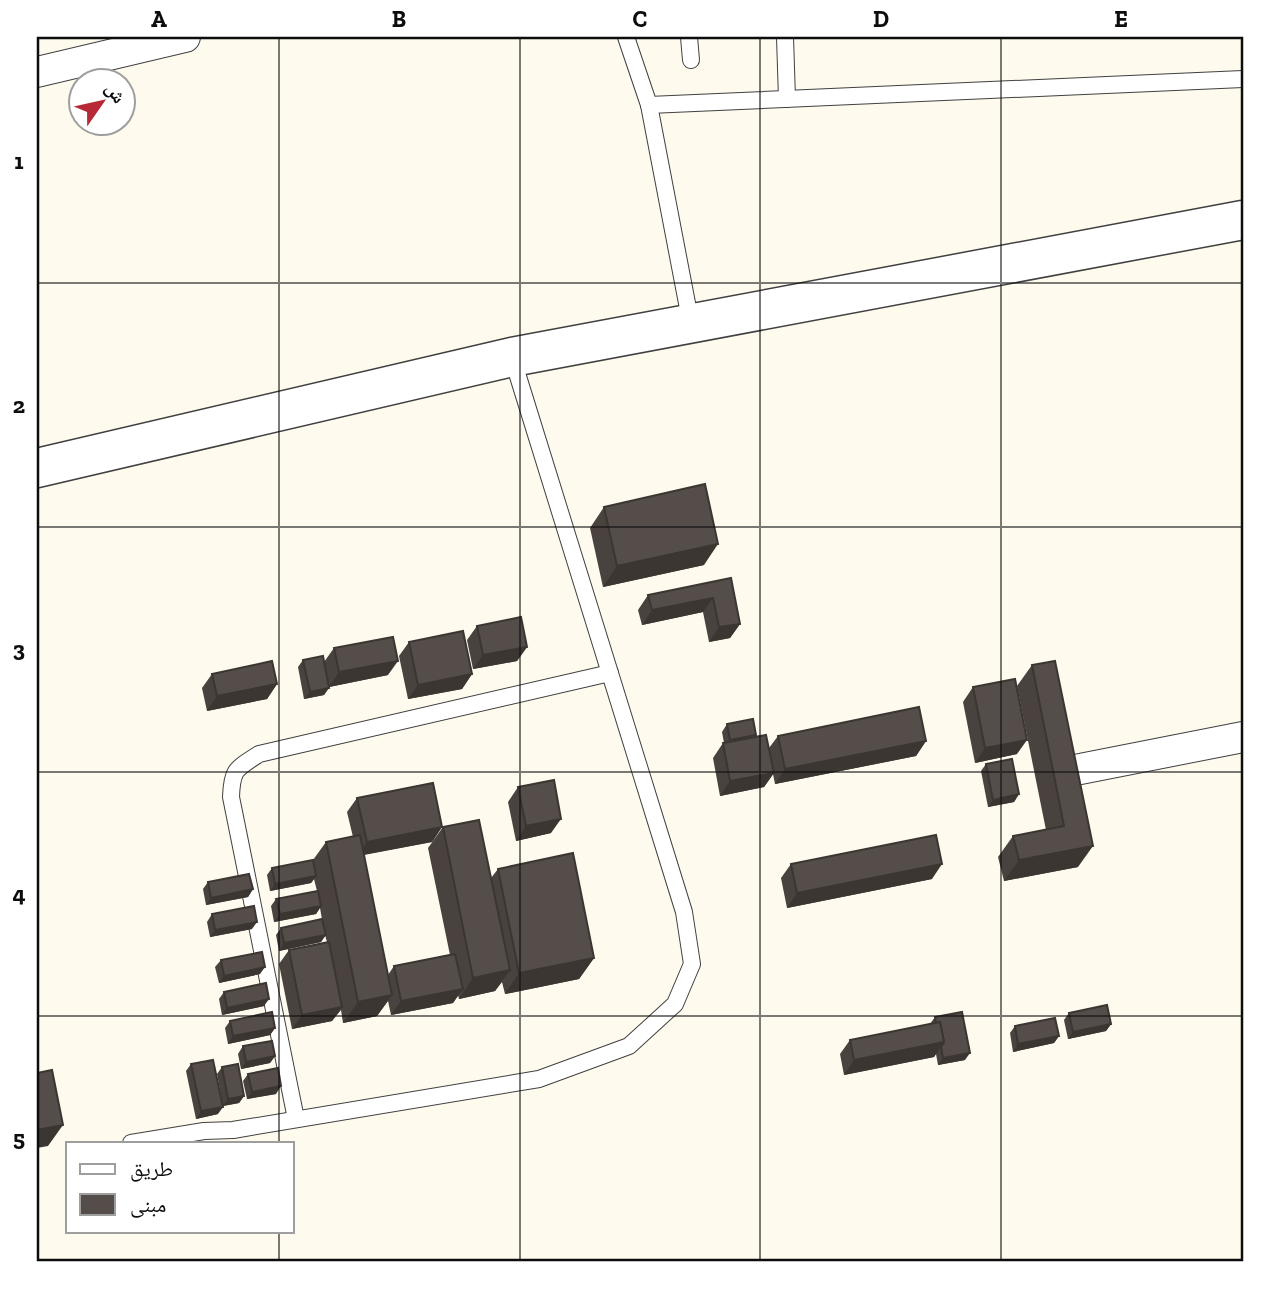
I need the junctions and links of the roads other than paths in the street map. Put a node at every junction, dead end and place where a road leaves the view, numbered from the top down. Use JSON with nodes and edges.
{"nodes":[{"id":1,"x":186,"y":37,"type":"edge"},
{"id":2,"x":626,"y":37,"type":"edge"},
{"id":3,"x":689,"y":37,"type":"edge"},
{"id":4,"x":785,"y":37,"type":"edge"},
{"id":5,"x":691,"y":60,"type":"dead end"},
{"id":6,"x":37,"y":72,"type":"edge"},
{"id":7,"x":1243,"y":79,"type":"edge"},
{"id":8,"x":787,"y":99,"type":"junction"},
{"id":9,"x":649,"y":105,"type":"junction"},
{"id":10,"x":1243,"y":220,"type":"edge"},
{"id":11,"x":691,"y":324,"type":"junction"},
{"id":12,"x":512,"y":357,"type":"junction"},
{"id":13,"x":37,"y":468,"type":"edge"},
{"id":14,"x":610,"y":673,"type":"junction"},
{"id":15,"x":1243,"y":737,"type":"edge"},
{"id":16,"x":1065,"y":772,"type":"edge"},
{"id":17,"x":296,"y":1119,"type":"junction"},
{"id":18,"x":137,"y":1142,"type":"edge"}],
"edges":[{"from":1,"to":6,"type":"street"},
{"from":2,"to":9,"type":"lane"},
{"from":3,"to":5,"type":"lane"},
{"from":4,"to":8,"type":"lane"},
{"from":7,"to":8,"type":"lane"},
{"from":8,"to":9,"type":"lane"},
{"from":9,"to":11,"type":"lane"},
{"from":10,"to":11,"type":"street"},
{"from":11,"to":12,"type":"street"},
{"from":12,"to":13,"type":"street"},
{"from":12,"to":14,"type":"lane"},
{"from":14,"to":17,"type":"lane"},
{"from":14,"to":17,"type":"lane"},
{"from":15,"to":16,"type":"street"},
{"from":17,"to":18,"type":"lane"}]}
